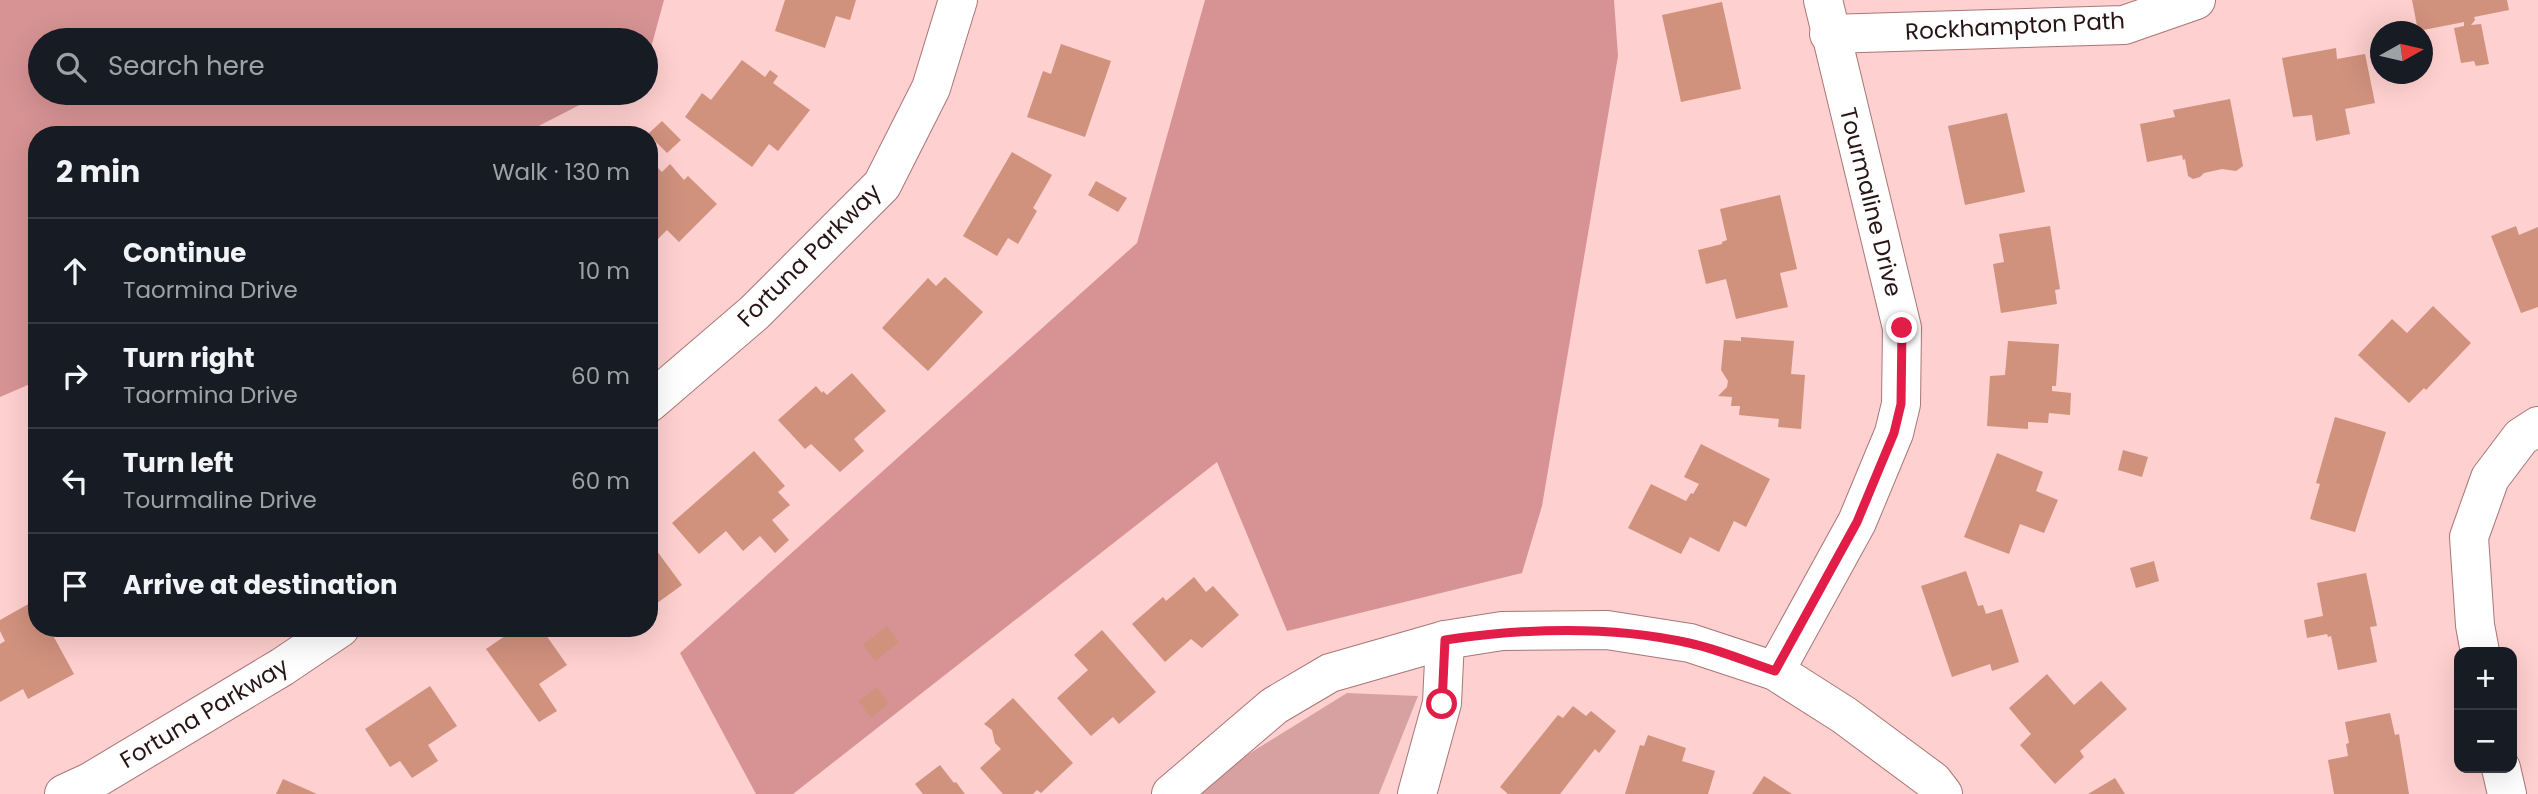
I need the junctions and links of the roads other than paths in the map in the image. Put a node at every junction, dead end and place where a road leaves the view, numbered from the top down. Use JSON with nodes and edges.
{"nodes":[{"id":1,"x":958,"y":0,"type":"edge"},
{"id":2,"x":2196,"y":0,"type":"edge"},
{"id":3,"x":1826,"y":17,"type":"edge"},
{"id":4,"x":658,"y":395,"type":"edge"},
{"id":5,"x":2538,"y":426,"type":"edge"},
{"id":6,"x":327,"y":637,"type":"edge"},
{"id":7,"x":1445,"y":640,"type":"junction"},
{"id":8,"x":2479,"y":647,"type":"edge"},
{"id":9,"x":1775,"y":671,"type":"junction"},
{"id":10,"x":2502,"y":773,"type":"edge"},
{"id":11,"x":84,"y":790,"type":"edge"},
{"id":12,"x":1171,"y":794,"type":"edge"},
{"id":13,"x":1417,"y":794,"type":"edge"},
{"id":14,"x":1943,"y":794,"type":"edge"},
{"id":15,"x":2507,"y":794,"type":"edge"}],
"edges":[{"from":1,"to":4,"type":"street","name":"Fortuna Parkway"},
{"from":2,"to":3,"type":"street","name":"Rockhampton Path"},
{"from":3,"to":9,"type":"street","name":"Tourmaline Drive"},
{"from":5,"to":8,"type":"street"},
{"from":6,"to":11,"type":"street","name":"Fortuna Parkway"},
{"from":7,"to":9,"type":"street"},
{"from":7,"to":12,"type":"street"},
{"from":7,"to":13,"type":"street"},
{"from":9,"to":14,"type":"street"},
{"from":10,"to":15,"type":"street"}]}
